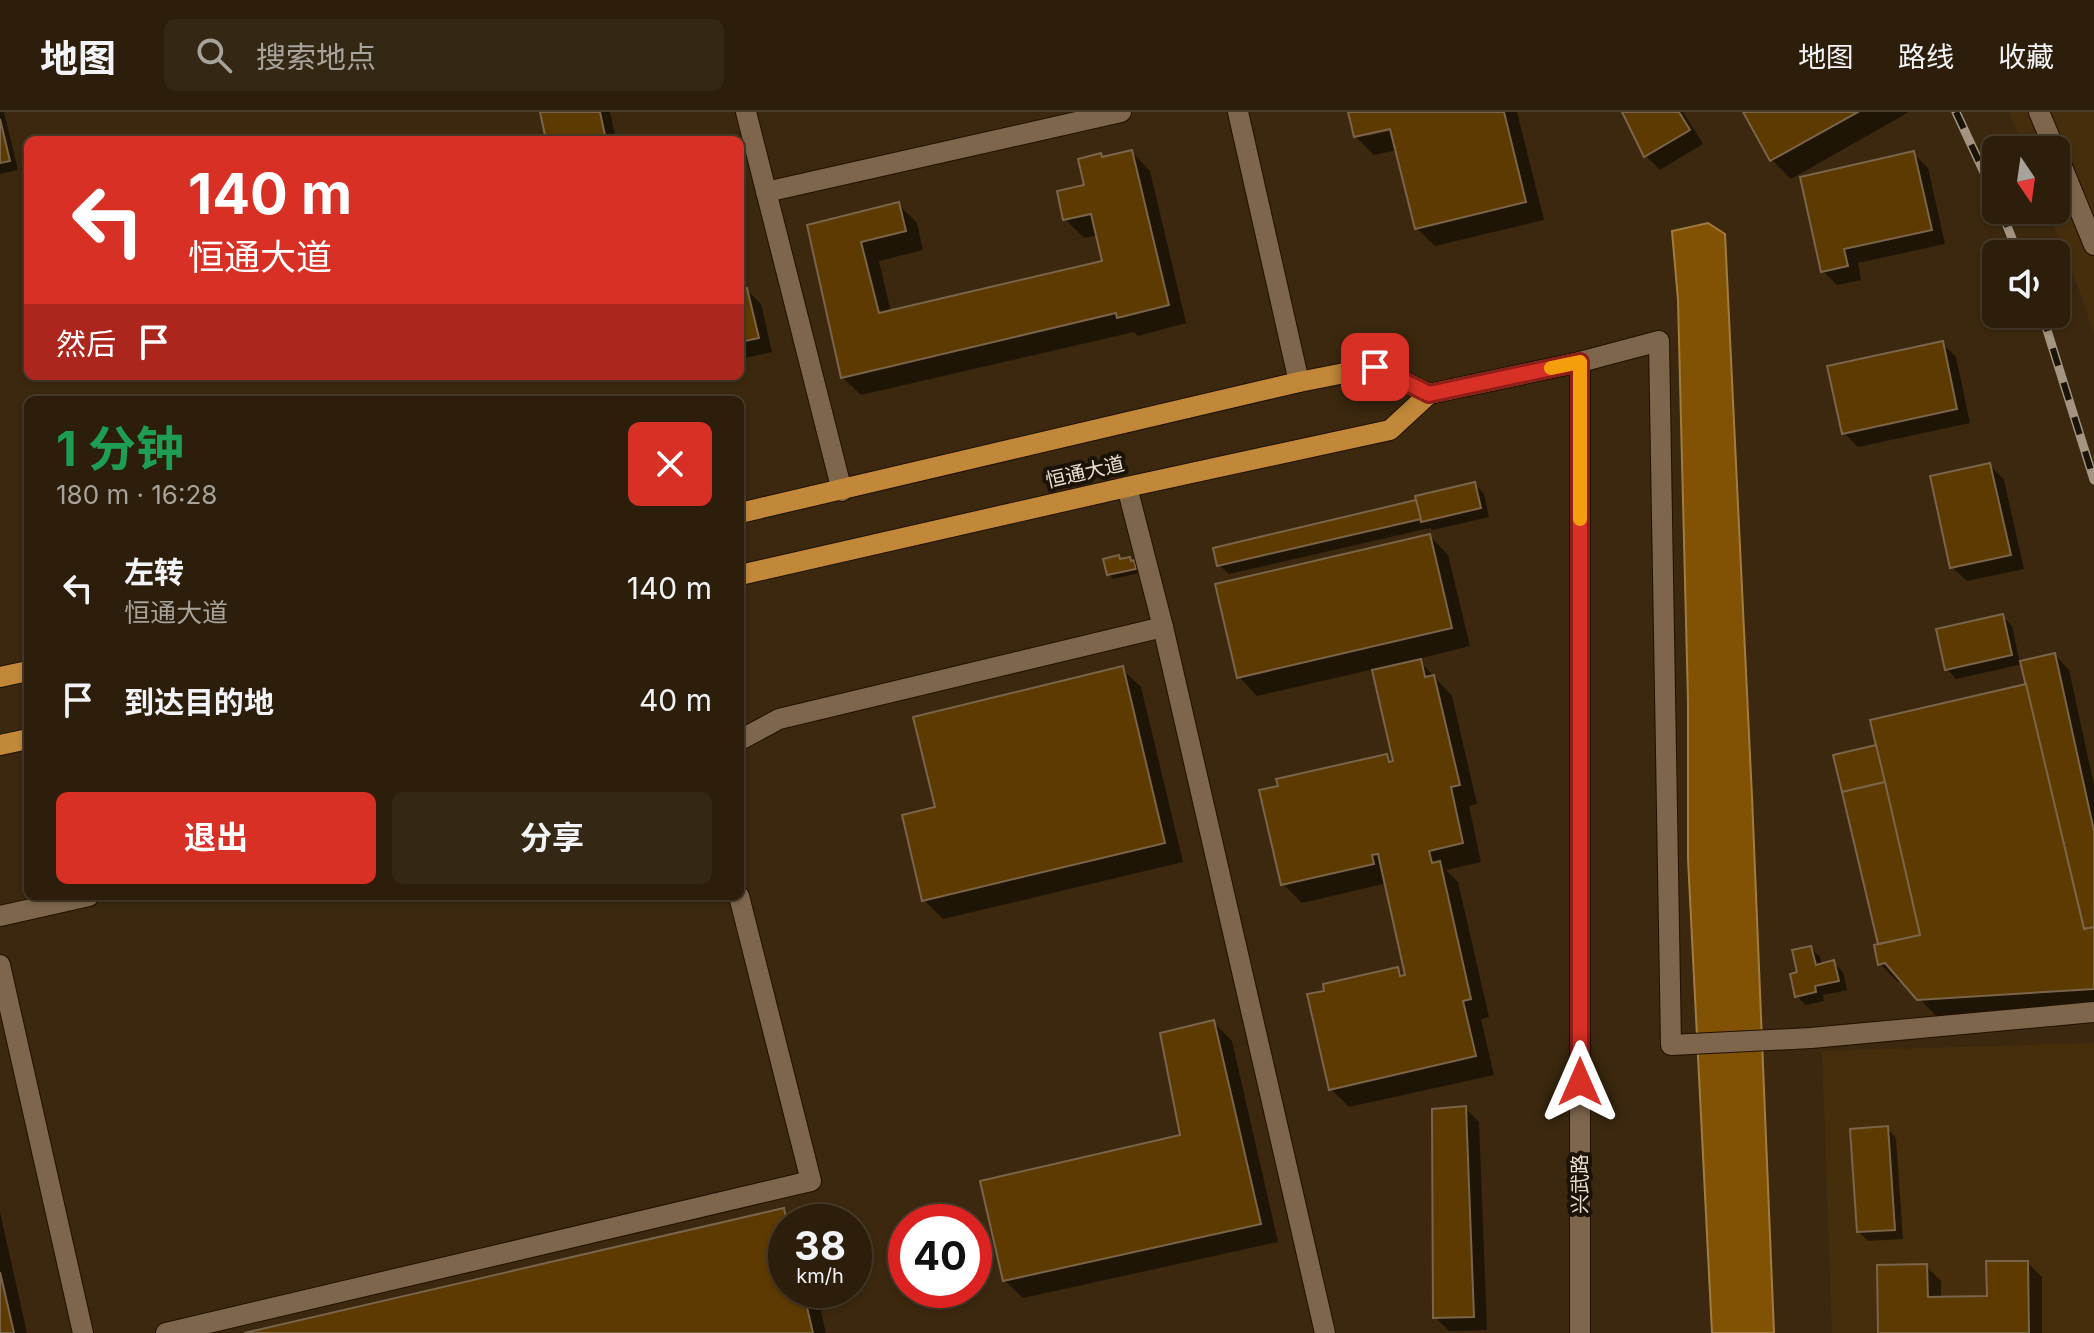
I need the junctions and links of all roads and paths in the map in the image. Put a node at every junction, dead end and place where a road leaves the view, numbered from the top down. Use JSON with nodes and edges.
{"nodes":[{"id":1,"x":746,"y":112,"type":"edge"},
{"id":2,"x":1121,"y":112,"type":"edge"},
{"id":3,"x":1238,"y":112,"type":"edge"},
{"id":4,"x":2039,"y":112,"type":"edge"},
{"id":5,"x":1041,"y":121,"type":"edge"},
{"id":6,"x":2049,"y":136,"type":"edge"},
{"id":7,"x":2070,"y":186,"type":"edge"},
{"id":8,"x":766,"y":192,"type":"junction"},
{"id":9,"x":2094,"y":245,"type":"edge"},
{"id":10,"x":1580,"y":362,"type":"junction"},
{"id":11,"x":1299,"y":382,"type":"junction"},
{"id":12,"x":1429,"y":394,"type":"junction"},
{"id":13,"x":1127,"y":487,"type":"junction"},
{"id":14,"x":842,"y":491,"type":"junction"},
{"id":15,"x":744,"y":512,"type":"edge"},
{"id":16,"x":744,"y":574,"type":"edge"},
{"id":17,"x":1163,"y":627,"type":"junction"},
{"id":18,"x":24,"y":672,"type":"edge"},
{"id":19,"x":0,"y":677,"type":"edge"},
{"id":20,"x":744,"y":738,"type":"edge"},
{"id":21,"x":24,"y":740,"type":"edge"},
{"id":22,"x":0,"y":745,"type":"edge"},
{"id":23,"x":71,"y":900,"type":"edge"},
{"id":24,"x":740,"y":900,"type":"edge"},
{"id":25,"x":0,"y":916,"type":"edge"},
{"id":26,"x":0,"y":965,"type":"edge"},
{"id":27,"x":2094,"y":1012,"type":"edge"},
{"id":28,"x":83,"y":1333,"type":"edge"},
{"id":29,"x":166,"y":1333,"type":"edge"},
{"id":30,"x":1325,"y":1333,"type":"edge"},
{"id":31,"x":1580,"y":1333,"type":"edge"}],
"edges":[{"from":1,"to":8,"type":"street"},
{"from":2,"to":5,"type":"street"},
{"from":3,"to":11,"type":"street"},
{"from":4,"to":6,"type":"street"},
{"from":5,"to":8,"type":"street"},
{"from":7,"to":9,"type":"street"},
{"from":8,"to":14,"type":"street"},
{"from":10,"to":12,"type":"street"},
{"from":10,"to":27,"type":"street"},
{"from":10,"to":31,"type":"street","name":"兴武路"},
{"from":11,"to":12,"type":"main road","name":"恒通大道"},
{"from":11,"to":14,"type":"main road","name":"恒通大道"},
{"from":12,"to":13,"type":"main road","name":"恒通大道"},
{"from":13,"to":16,"type":"main road","name":"恒通大道"},
{"from":13,"to":17,"type":"street"},
{"from":14,"to":15,"type":"main road","name":"恒通大道"},
{"from":17,"to":20,"type":"street"},
{"from":17,"to":30,"type":"street"},
{"from":18,"to":19,"type":"main road"},
{"from":21,"to":22,"type":"main road"},
{"from":23,"to":25,"type":"street"},
{"from":24,"to":29,"type":"street"},
{"from":26,"to":28,"type":"street"}]}
